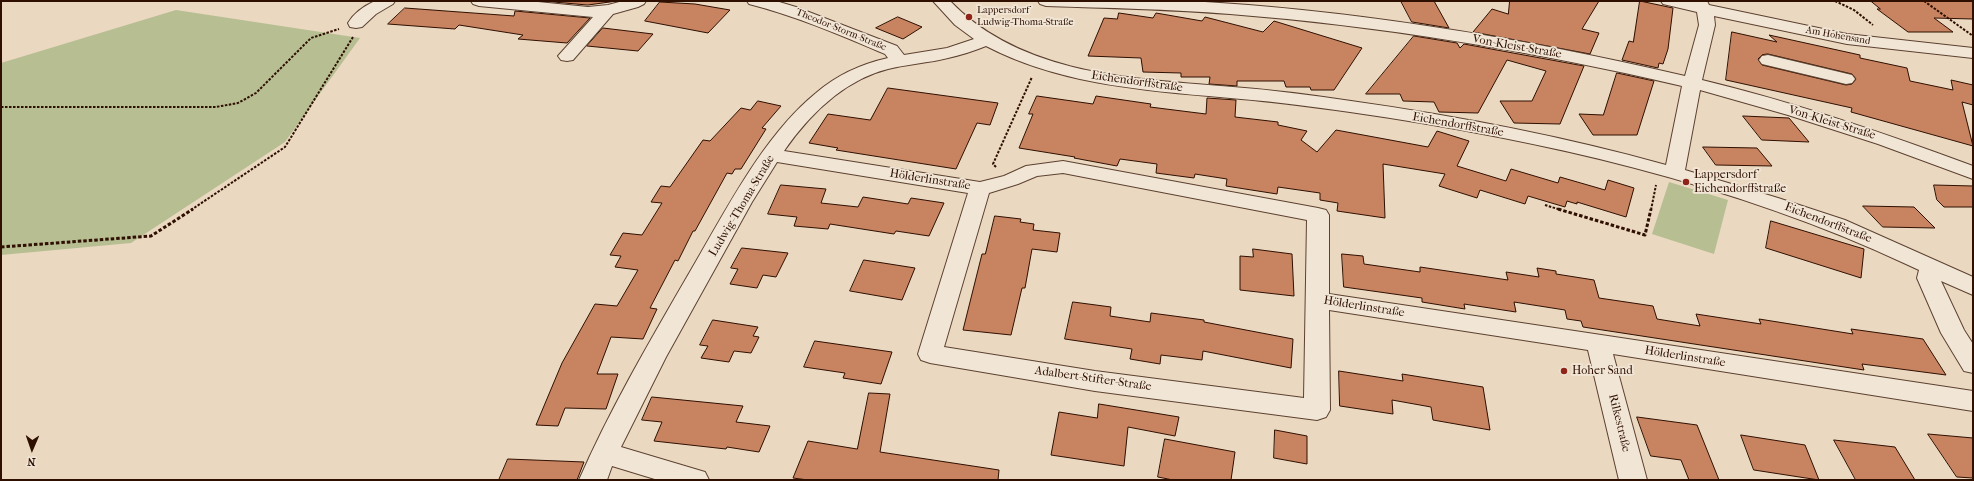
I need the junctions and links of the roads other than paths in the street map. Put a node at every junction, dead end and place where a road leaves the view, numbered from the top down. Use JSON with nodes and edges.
{"nodes":[{"id":1,"x":387,"y":1,"type":"edge"},
{"id":2,"x":479,"y":1,"type":"edge"},
{"id":3,"x":638,"y":1,"type":"edge"},
{"id":4,"x":755,"y":1,"type":"edge"},
{"id":5,"x":941,"y":1,"type":"edge"},
{"id":6,"x":1046,"y":1,"type":"edge"},
{"id":7,"x":1669,"y":1,"type":"edge"},
{"id":8,"x":1701,"y":5,"type":"edge"},
{"id":9,"x":606,"y":12,"type":"junction"},
{"id":10,"x":356,"y":23,"type":"road end"},
{"id":11,"x":986,"y":40,"type":"junction"},
{"id":12,"x":1973,"y":53,"type":"edge"},
{"id":13,"x":567,"y":56,"type":"dead end"},
{"id":14,"x":899,"y":60,"type":"junction"},
{"id":15,"x":1768,"y":60,"type":"dead end"},
{"id":16,"x":1846,"y":79,"type":"dead end"},
{"id":17,"x":1692,"y":83,"type":"junction"},
{"id":18,"x":772,"y":154,"type":"junction"},
{"id":19,"x":1666,"y":171,"type":"junction"},
{"id":20,"x":1973,"y":173,"type":"edge"},
{"id":21,"x":980,"y":189,"type":"junction"},
{"id":22,"x":1931,"y":267,"type":"junction"},
{"id":23,"x":1973,"y":287,"type":"edge"},
{"id":24,"x":1318,"y":300,"type":"junction"},
{"id":25,"x":1598,"y":343,"type":"junction"},
{"id":26,"x":1973,"y":364,"type":"edge"},
{"id":27,"x":1973,"y":401,"type":"edge"},
{"id":28,"x":604,"y":453,"type":"junction"},
{"id":29,"x":593,"y":480,"type":"edge"},
{"id":30,"x":695,"y":480,"type":"edge"},
{"id":31,"x":1633,"y":480,"type":"edge"}],
"edges":[{"from":1,"to":10,"type":"street"},
{"from":2,"to":9,"type":"street"},
{"from":3,"to":9,"type":"street"},
{"from":4,"to":14,"type":"street","name":"Theodor-Storm-Straße"},
{"from":5,"to":11,"type":"street","name":"Eichendorffstraße"},
{"from":6,"to":17,"type":"street","name":"Von-Kleist-Straße"},
{"from":7,"to":8,"type":"street","name":"Am Hohensand"},
{"from":8,"to":12,"type":"street","name":"Am Hohensand"},
{"from":8,"to":17,"type":"street"},
{"from":9,"to":13,"type":"street"},
{"from":11,"to":14,"type":"street","name":"Ludwig-Thoma-Straße"},
{"from":11,"to":19,"type":"street","name":"Eichendorffstraße"},
{"from":14,"to":18,"type":"street","name":"Ludwig-Thoma-Straße"},
{"from":15,"to":16,"type":"street"},
{"from":17,"to":19,"type":"street"},
{"from":17,"to":20,"type":"street","name":"Von-Kleist-Straße"},
{"from":18,"to":21,"type":"street","name":"Hölderlinstraße"},
{"from":18,"to":28,"type":"street","name":"Ludwig-Thoma-Straße"},
{"from":19,"to":22,"type":"street","name":"Eichendorffstraße"},
{"from":21,"to":24,"type":"street","name":"Hölderlinstraße"},
{"from":21,"to":24,"type":"street","name":"Adalbert-Stifter-Straße"},
{"from":22,"to":23,"type":"street","name":"Eichendorffstraße"},
{"from":22,"to":26,"type":"street"},
{"from":24,"to":25,"type":"street","name":"Hölderlinstraße"},
{"from":25,"to":27,"type":"street","name":"Hölderlinstraße"},
{"from":25,"to":31,"type":"street","name":"Rilkestraße"},
{"from":28,"to":29,"type":"street","name":"Ludwig-Thoma-Straße"},
{"from":28,"to":30,"type":"street"}]}
